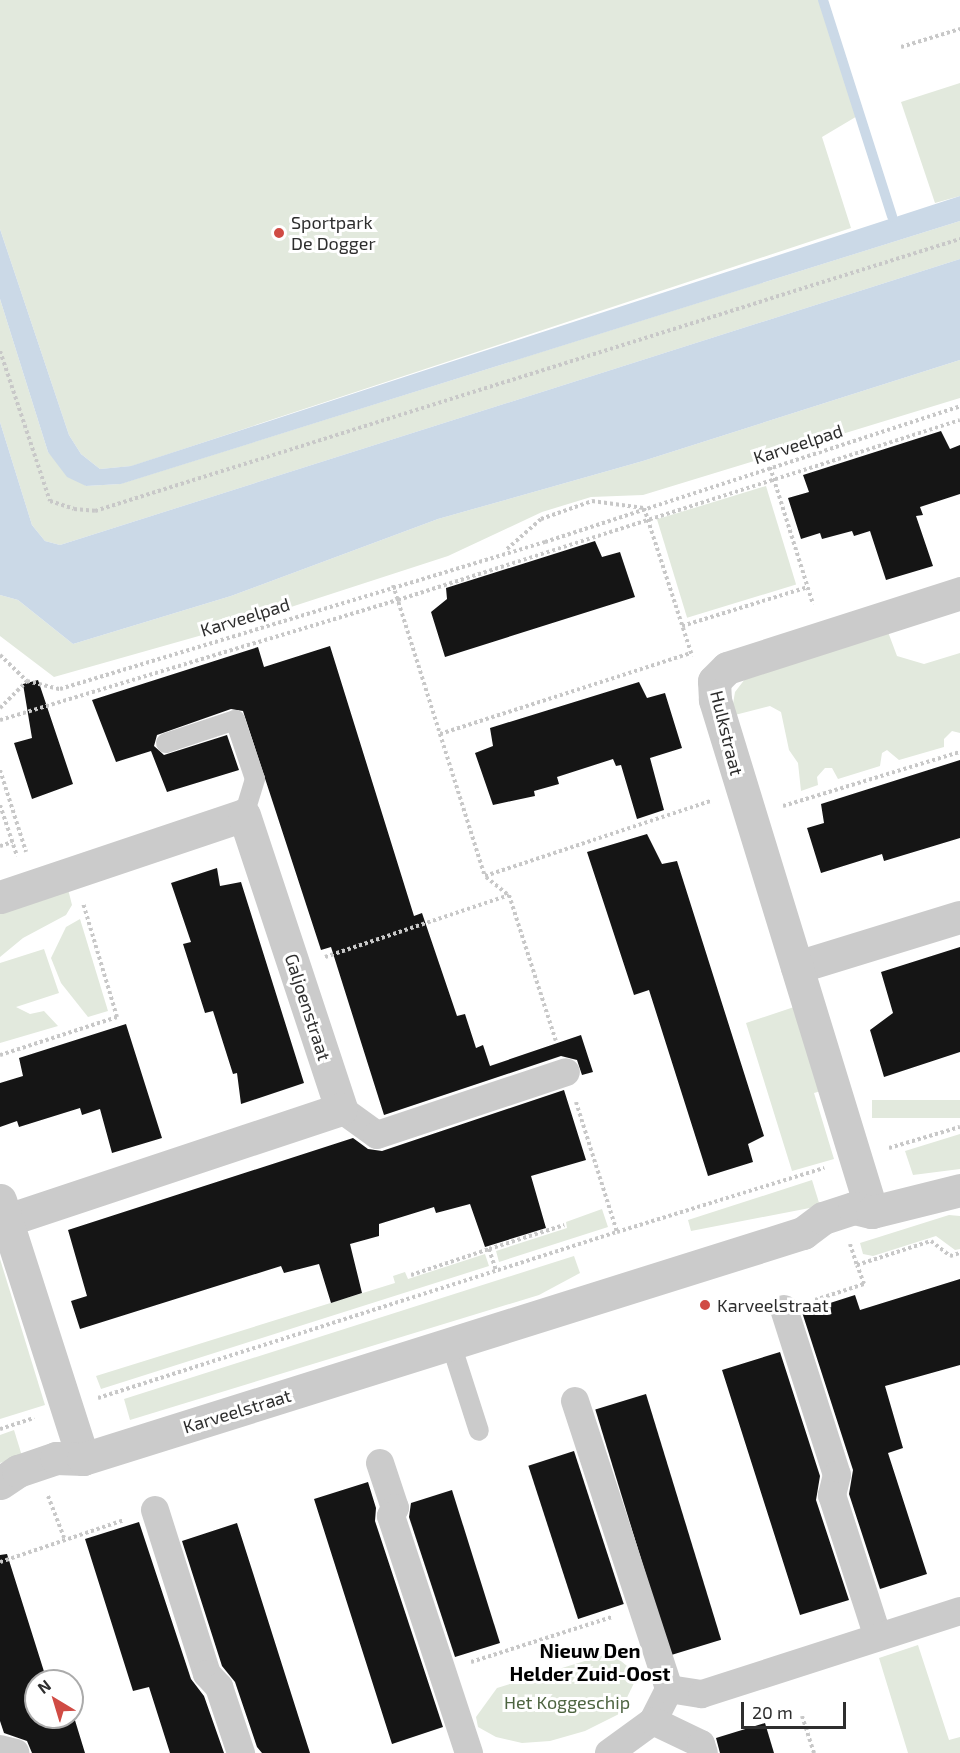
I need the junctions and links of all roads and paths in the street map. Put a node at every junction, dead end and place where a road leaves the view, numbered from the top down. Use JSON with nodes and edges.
{"nodes":[{"id":1,"x":960,"y":29,"type":"edge"},
{"id":2,"x":901,"y":48,"type":"dead end"},
{"id":3,"x":960,"y":238,"type":"edge"},
{"id":4,"x":0,"y":351,"type":"edge"},
{"id":5,"x":960,"y":406,"type":"edge"},
{"id":6,"x":960,"y":420,"type":"edge"},
{"id":7,"x":770,"y":467,"type":"junction"},
{"id":8,"x":774,"y":480,"type":"junction"},
{"id":9,"x":644,"y":508,"type":"junction"},
{"id":10,"x":647,"y":520,"type":"junction"},
{"id":11,"x":506,"y":550,"type":"junction"},
{"id":12,"x":393,"y":585,"type":"junction"},
{"id":13,"x":808,"y":587,"type":"junction"},
{"id":14,"x":960,"y":593,"type":"edge"},
{"id":15,"x":398,"y":600,"type":"junction"},
{"id":16,"x":682,"y":626,"type":"junction"},
{"id":17,"x":823,"y":635,"type":"junction"},
{"id":18,"x":691,"y":653,"type":"junction"},
{"id":19,"x":0,"y":655,"type":"edge"},
{"id":20,"x":27,"y":681,"type":"junction"},
{"id":21,"x":714,"y":681,"type":"junction"},
{"id":22,"x":0,"y":708,"type":"edge"},
{"id":23,"x":0,"y":720,"type":"edge"},
{"id":24,"x":440,"y":734,"type":"junction"},
{"id":25,"x":166,"y":743,"type":"dead end"},
{"id":26,"x":960,"y":752,"type":"edge"},
{"id":27,"x":0,"y":770,"type":"edge"},
{"id":28,"x":747,"y":804,"type":"junction"},
{"id":29,"x":0,"y":805,"type":"edge"},
{"id":30,"x":244,"y":815,"type":"junction"},
{"id":31,"x":12,"y":842,"type":"junction"},
{"id":32,"x":0,"y":846,"type":"edge"},
{"id":33,"x":73,"y":872,"type":"junction"},
{"id":34,"x":485,"y":876,"type":"junction"},
{"id":35,"x":21,"y":890,"type":"edge"},
{"id":36,"x":508,"y":895,"type":"dead end"},
{"id":37,"x":960,"y":917,"type":"edge"},
{"id":38,"x":797,"y":967,"type":"junction"},
{"id":39,"x":0,"y":1055,"type":"edge"},
{"id":40,"x":566,"y":1072,"type":"dead end"},
{"id":41,"x":341,"y":1109,"type":"junction"},
{"id":42,"x":960,"y":1127,"type":"edge"},
{"id":43,"x":856,"y":1159,"type":"junction"},
{"id":44,"x":960,"y":1190,"type":"edge"},
{"id":45,"x":3,"y":1210,"type":"edge"},
{"id":46,"x":859,"y":1221,"type":"junction"},
{"id":47,"x":564,"y":1225,"type":"dead end"},
{"id":48,"x":617,"y":1232,"type":"dead end"},
{"id":49,"x":489,"y":1250,"type":"junction"},
{"id":50,"x":960,"y":1253,"type":"edge"},
{"id":51,"x":857,"y":1265,"type":"junction"},
{"id":52,"x":496,"y":1271,"type":"junction"},
{"id":53,"x":411,"y":1275,"type":"dead end"},
{"id":54,"x":828,"y":1295,"type":"dead end"},
{"id":55,"x":784,"y":1309,"type":"dead end"},
{"id":56,"x":451,"y":1344,"type":"junction"},
{"id":57,"x":574,"y":1401,"type":"dead end"},
{"id":58,"x":66,"y":1408,"type":"junction"},
{"id":59,"x":479,"y":1431,"type":"dead end"},
{"id":60,"x":83,"y":1459,"type":"junction"},
{"id":61,"x":380,"y":1463,"type":"dead end"},
{"id":62,"x":0,"y":1483,"type":"edge"},
{"id":63,"x":0,"y":1488,"type":"edge"},
{"id":64,"x":155,"y":1510,"type":"dead end"},
{"id":65,"x":112,"y":1524,"type":"dead end"},
{"id":66,"x":0,"y":1562,"type":"edge"},
{"id":67,"x":644,"y":1606,"type":"junction"},
{"id":68,"x":960,"y":1611,"type":"edge"},
{"id":69,"x":878,"y":1637,"type":"junction"},
{"id":70,"x":442,"y":1672,"type":"junction"},
{"id":71,"x":669,"y":1689,"type":"junction"},
{"id":72,"x":802,"y":1716,"type":"dead end"},
{"id":73,"x":653,"y":1721,"type":"junction"},
{"id":74,"x":0,"y":1749,"type":"edge"},
{"id":75,"x":16,"y":1753,"type":"edge"},
{"id":76,"x":241,"y":1753,"type":"edge"},
{"id":77,"x":469,"y":1753,"type":"edge"},
{"id":78,"x":609,"y":1753,"type":"edge"},
{"id":79,"x":704,"y":1753,"type":"edge"},
{"id":80,"x":814,"y":1753,"type":"edge"}],
"edges":[{"from":1,"to":2,"type":"path"},
{"from":3,"to":4,"type":"path"},
{"from":5,"to":7,"type":"path","name":"Karveelpad"},
{"from":6,"to":8,"type":"path"},
{"from":7,"to":8,"type":"path"},
{"from":7,"to":9,"type":"path","name":"Karveelpad"},
{"from":8,"to":10,"type":"path"},
{"from":8,"to":13,"type":"path"},
{"from":9,"to":10,"type":"path"},
{"from":9,"to":11,"type":"path","name":"Karveelpad"},
{"from":9,"to":11,"type":"path","name":"Karveelpad"},
{"from":10,"to":15,"type":"path"},
{"from":10,"to":16,"type":"path"},
{"from":11,"to":12,"type":"path","name":"Karveelpad"},
{"from":12,"to":15,"type":"path"},
{"from":12,"to":20,"type":"path","name":"Karveelpad"},
{"from":13,"to":16,"type":"path"},
{"from":13,"to":17,"type":"path"},
{"from":14,"to":17,"type":"street","name":"Hulkstraat"},
{"from":15,"to":23,"type":"path"},
{"from":15,"to":24,"type":"path"},
{"from":16,"to":18,"type":"path"},
{"from":17,"to":21,"type":"street","name":"Hulkstraat"},
{"from":18,"to":21,"type":"path"},
{"from":18,"to":24,"type":"path"},
{"from":19,"to":20,"type":"path"},
{"from":20,"to":22,"type":"path"},
{"from":21,"to":28,"type":"street","name":"Hulkstraat"},
{"from":24,"to":34,"type":"path"},
{"from":25,"to":30,"type":"lane"},
{"from":26,"to":28,"type":"path"},
{"from":27,"to":35,"type":"path"},
{"from":28,"to":34,"type":"path"},
{"from":28,"to":38,"type":"street","name":"Hulkstraat"},
{"from":29,"to":31,"type":"path"},
{"from":30,"to":33,"type":"street"},
{"from":30,"to":41,"type":"street","name":"Galjoenstraat"},
{"from":31,"to":32,"type":"path"},
{"from":31,"to":35,"type":"path"},
{"from":33,"to":35,"type":"street"},
{"from":33,"to":39,"type":"path"},
{"from":34,"to":36,"type":"path"},
{"from":37,"to":38,"type":"street"},
{"from":38,"to":43,"type":"street","name":"Hulkstraat"},
{"from":40,"to":41,"type":"street"},
{"from":41,"to":45,"type":"street"},
{"from":42,"to":43,"type":"path"},
{"from":43,"to":46,"type":"street","name":"Hulkstraat"},
{"from":44,"to":46,"type":"street","name":"Karveelstraat"},
{"from":45,"to":58,"type":"street"},
{"from":46,"to":51,"type":"path"},
{"from":46,"to":56,"type":"street","name":"Karveelstraat"},
{"from":47,"to":49,"type":"path"},
{"from":48,"to":52,"type":"path"},
{"from":49,"to":52,"type":"path"},
{"from":49,"to":53,"type":"path"},
{"from":50,"to":51,"type":"path"},
{"from":51,"to":54,"type":"path"},
{"from":52,"to":58,"type":"path"},
{"from":55,"to":69,"type":"street"},
{"from":56,"to":59,"type":"lane"},
{"from":56,"to":60,"type":"street","name":"Karveelstraat"},
{"from":57,"to":67,"type":"street"},
{"from":58,"to":60,"type":"street"},
{"from":60,"to":62,"type":"street","name":"Karveelstraat"},
{"from":60,"to":63,"type":"street","name":"Karveelstraat"},
{"from":61,"to":70,"type":"street"},
{"from":64,"to":76,"type":"street"},
{"from":65,"to":66,"type":"path"},
{"from":67,"to":70,"type":"path"},
{"from":67,"to":71,"type":"street"},
{"from":68,"to":69,"type":"street"},
{"from":69,"to":71,"type":"street"},
{"from":70,"to":77,"type":"street"},
{"from":71,"to":73,"type":"street"},
{"from":72,"to":80,"type":"path"},
{"from":73,"to":78,"type":"street"},
{"from":73,"to":79,"type":"street"},
{"from":74,"to":75,"type":"street"}]}
